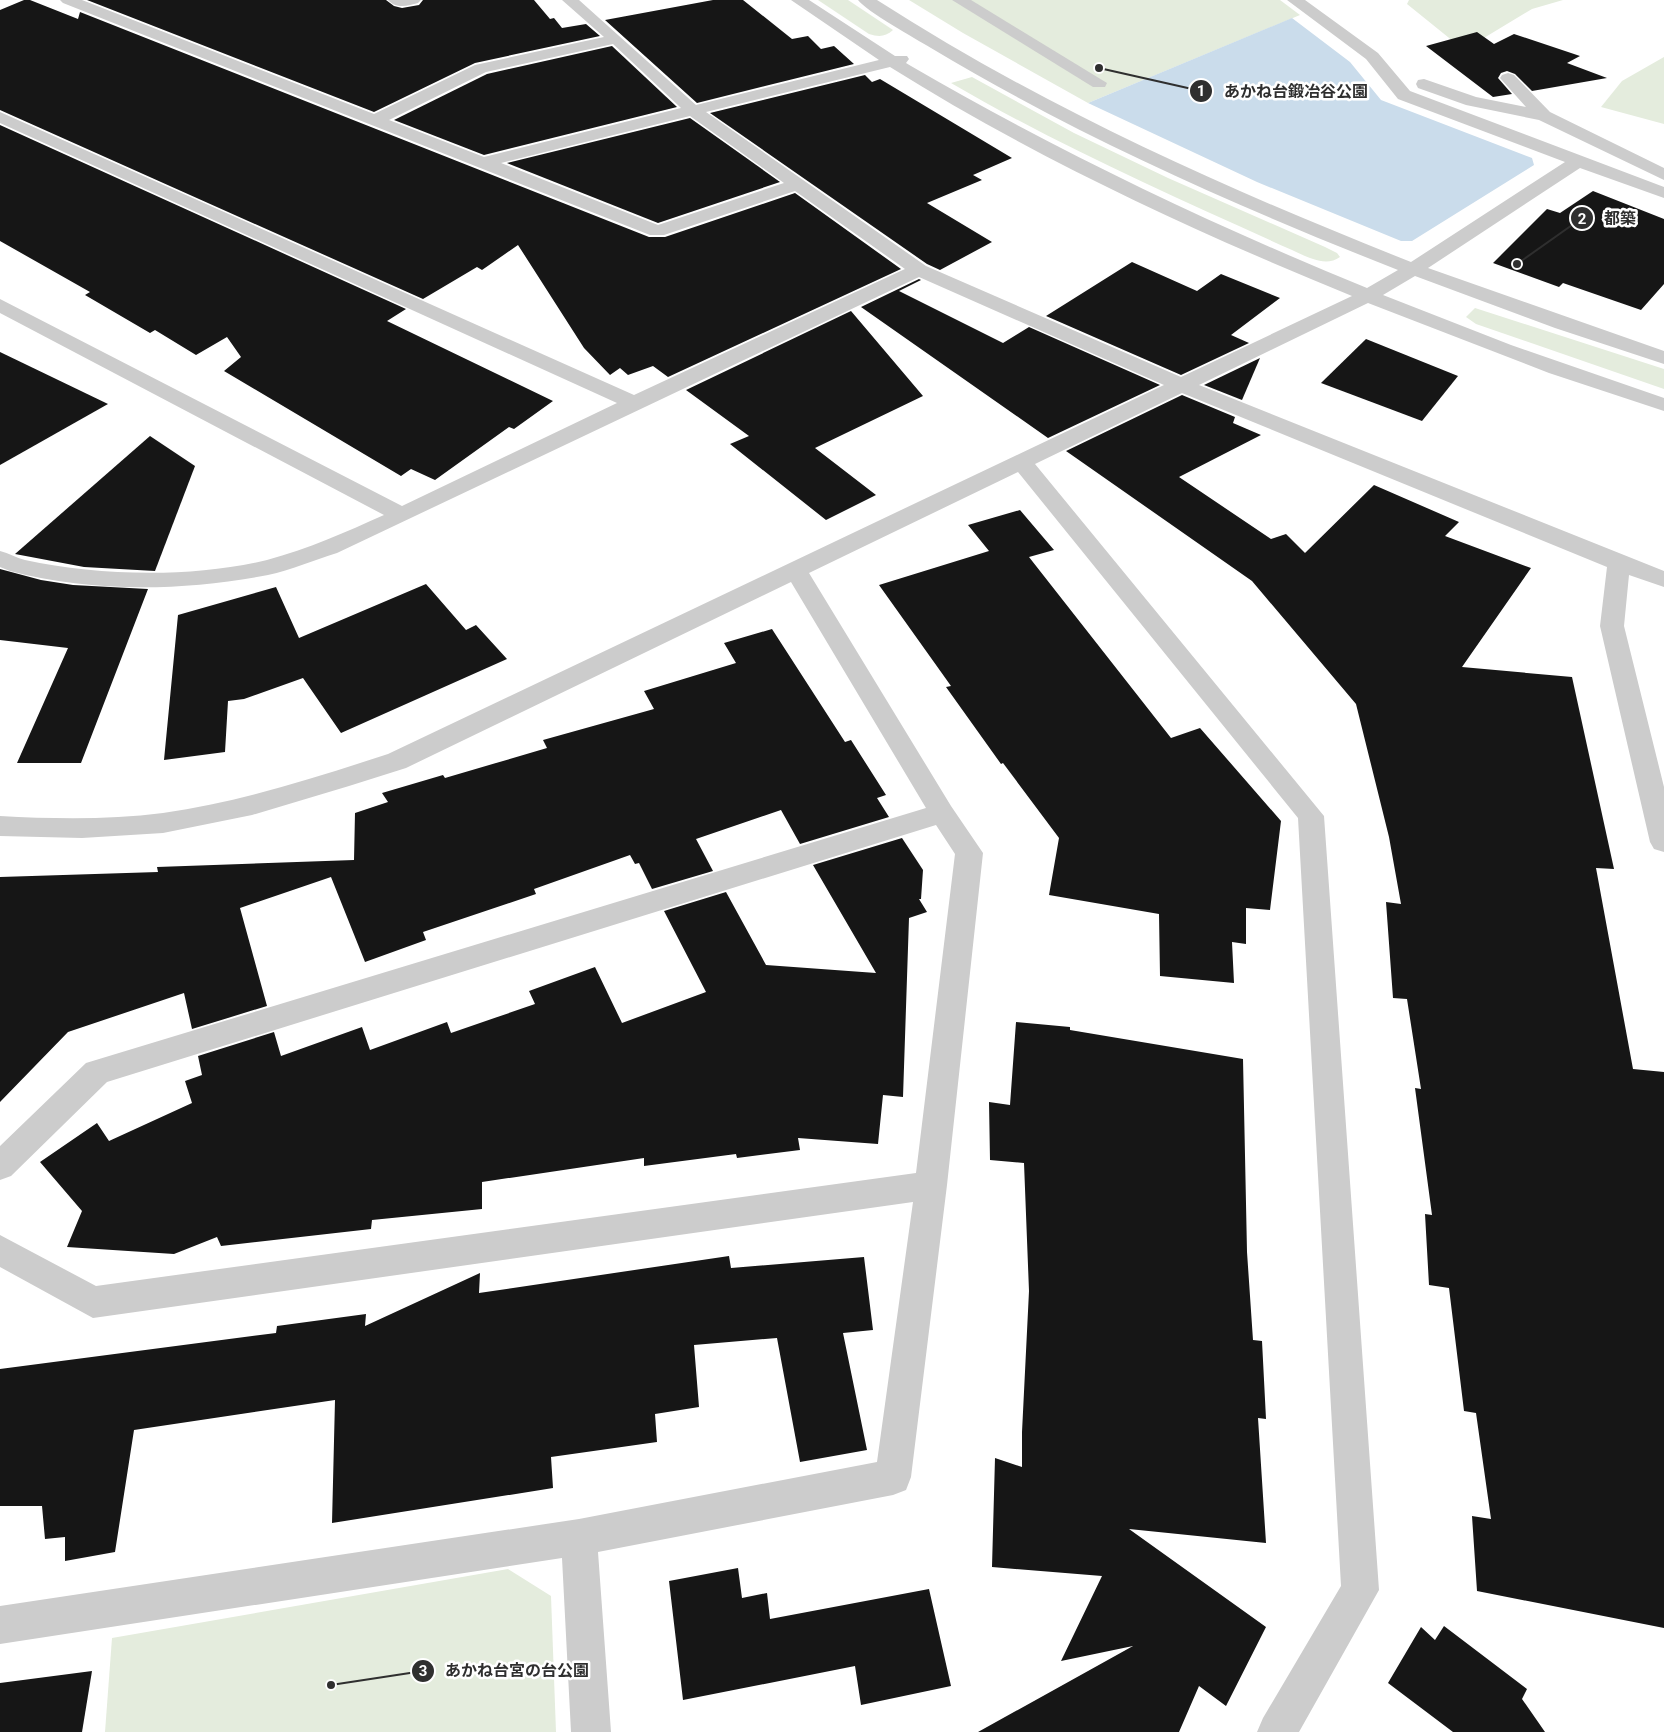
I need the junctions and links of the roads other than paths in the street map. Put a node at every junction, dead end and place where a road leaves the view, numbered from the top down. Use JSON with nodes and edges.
{"nodes":[{"id":1,"x":68,"y":0,"type":"edge"},
{"id":2,"x":396,"y":0,"type":"edge"},
{"id":3,"x":413,"y":0,"type":"edge"},
{"id":4,"x":570,"y":0,"type":"edge"},
{"id":5,"x":799,"y":0,"type":"edge"},
{"id":6,"x":866,"y":0,"type":"edge"},
{"id":7,"x":960,"y":0,"type":"edge"},
{"id":8,"x":1295,"y":0,"type":"edge"},
{"id":9,"x":616,"y":39,"type":"junction"},
{"id":10,"x":927,"y":52,"type":"junction"},
{"id":11,"x":890,"y":62,"type":"junction"},
{"id":12,"x":1508,"y":78,"type":"dead end"},
{"id":13,"x":1393,"y":80,"type":"junction"},
{"id":14,"x":1099,"y":83,"type":"dead end"},
{"id":15,"x":692,"y":110,"type":"junction"},
{"id":16,"x":1544,"y":116,"type":"junction"},
{"id":17,"x":0,"y":117,"type":"edge"},
{"id":18,"x":375,"y":120,"type":"junction"},
{"id":19,"x":1577,"y":162,"type":"junction"},
{"id":20,"x":481,"y":163,"type":"junction"},
{"id":21,"x":1664,"y":175,"type":"edge"},
{"id":22,"x":795,"y":185,"type":"junction"},
{"id":23,"x":1664,"y":193,"type":"edge"},
{"id":24,"x":919,"y":270,"type":"junction"},
{"id":25,"x":1413,"y":270,"type":"junction"},
{"id":26,"x":1367,"y":296,"type":"junction"},
{"id":27,"x":0,"y":304,"type":"edge"},
{"id":28,"x":1664,"y":358,"type":"edge"},
{"id":29,"x":1181,"y":385,"type":"junction"},
{"id":30,"x":634,"y":403,"type":"junction"},
{"id":31,"x":1664,"y":405,"type":"edge"},
{"id":32,"x":1022,"y":461,"type":"junction"},
{"id":33,"x":402,"y":515,"type":"junction"},
{"id":34,"x":0,"y":558,"type":"edge"},
{"id":35,"x":1619,"y":563,"type":"junction"},
{"id":36,"x":796,"y":570,"type":"junction"},
{"id":37,"x":1664,"y":579,"type":"edge"},
{"id":38,"x":942,"y":813,"type":"junction"},
{"id":39,"x":0,"y":826,"type":"edge"},
{"id":40,"x":1664,"y":842,"type":"edge"},
{"id":41,"x":0,"y":1166,"type":"edge"},
{"id":42,"x":931,"y":1185,"type":"junction"},
{"id":43,"x":0,"y":1250,"type":"edge"},
{"id":44,"x":579,"y":1537,"type":"junction"},
{"id":45,"x":0,"y":1625,"type":"edge"},
{"id":46,"x":591,"y":1732,"type":"edge"},
{"id":47,"x":1277,"y":1732,"type":"edge"}],
"edges":[{"from":1,"to":18,"type":"street"},
{"from":2,"to":3,"type":"street"},
{"from":4,"to":9,"type":"street"},
{"from":5,"to":11,"type":"street"},
{"from":6,"to":10,"type":"street"},
{"from":7,"to":14,"type":"street"},
{"from":8,"to":13,"type":"street"},
{"from":9,"to":15,"type":"street"},
{"from":9,"to":18,"type":"street"},
{"from":10,"to":11,"type":"street"},
{"from":10,"to":25,"type":"street"},
{"from":11,"to":15,"type":"street"},
{"from":11,"to":26,"type":"street"},
{"from":12,"to":16,"type":"street"},
{"from":13,"to":16,"type":"street"},
{"from":13,"to":19,"type":"street"},
{"from":15,"to":20,"type":"street"},
{"from":15,"to":22,"type":"street"},
{"from":16,"to":21,"type":"street"},
{"from":17,"to":30,"type":"street"},
{"from":18,"to":20,"type":"street"},
{"from":19,"to":23,"type":"street"},
{"from":19,"to":25,"type":"street"},
{"from":20,"to":22,"type":"street"},
{"from":22,"to":24,"type":"street"},
{"from":24,"to":29,"type":"street"},
{"from":24,"to":30,"type":"street"},
{"from":25,"to":26,"type":"street"},
{"from":25,"to":28,"type":"street"},
{"from":26,"to":29,"type":"street"},
{"from":26,"to":31,"type":"street"},
{"from":27,"to":33,"type":"street"},
{"from":29,"to":32,"type":"street"},
{"from":29,"to":35,"type":"street"},
{"from":30,"to":33,"type":"street"},
{"from":32,"to":36,"type":"street"},
{"from":32,"to":47,"type":"street"},
{"from":33,"to":34,"type":"street"},
{"from":35,"to":37,"type":"street"},
{"from":35,"to":40,"type":"street"},
{"from":36,"to":38,"type":"street"},
{"from":36,"to":39,"type":"street"},
{"from":38,"to":41,"type":"street"},
{"from":38,"to":42,"type":"street"},
{"from":42,"to":43,"type":"street"},
{"from":42,"to":44,"type":"street"},
{"from":44,"to":45,"type":"street"},
{"from":44,"to":46,"type":"street"}]}
